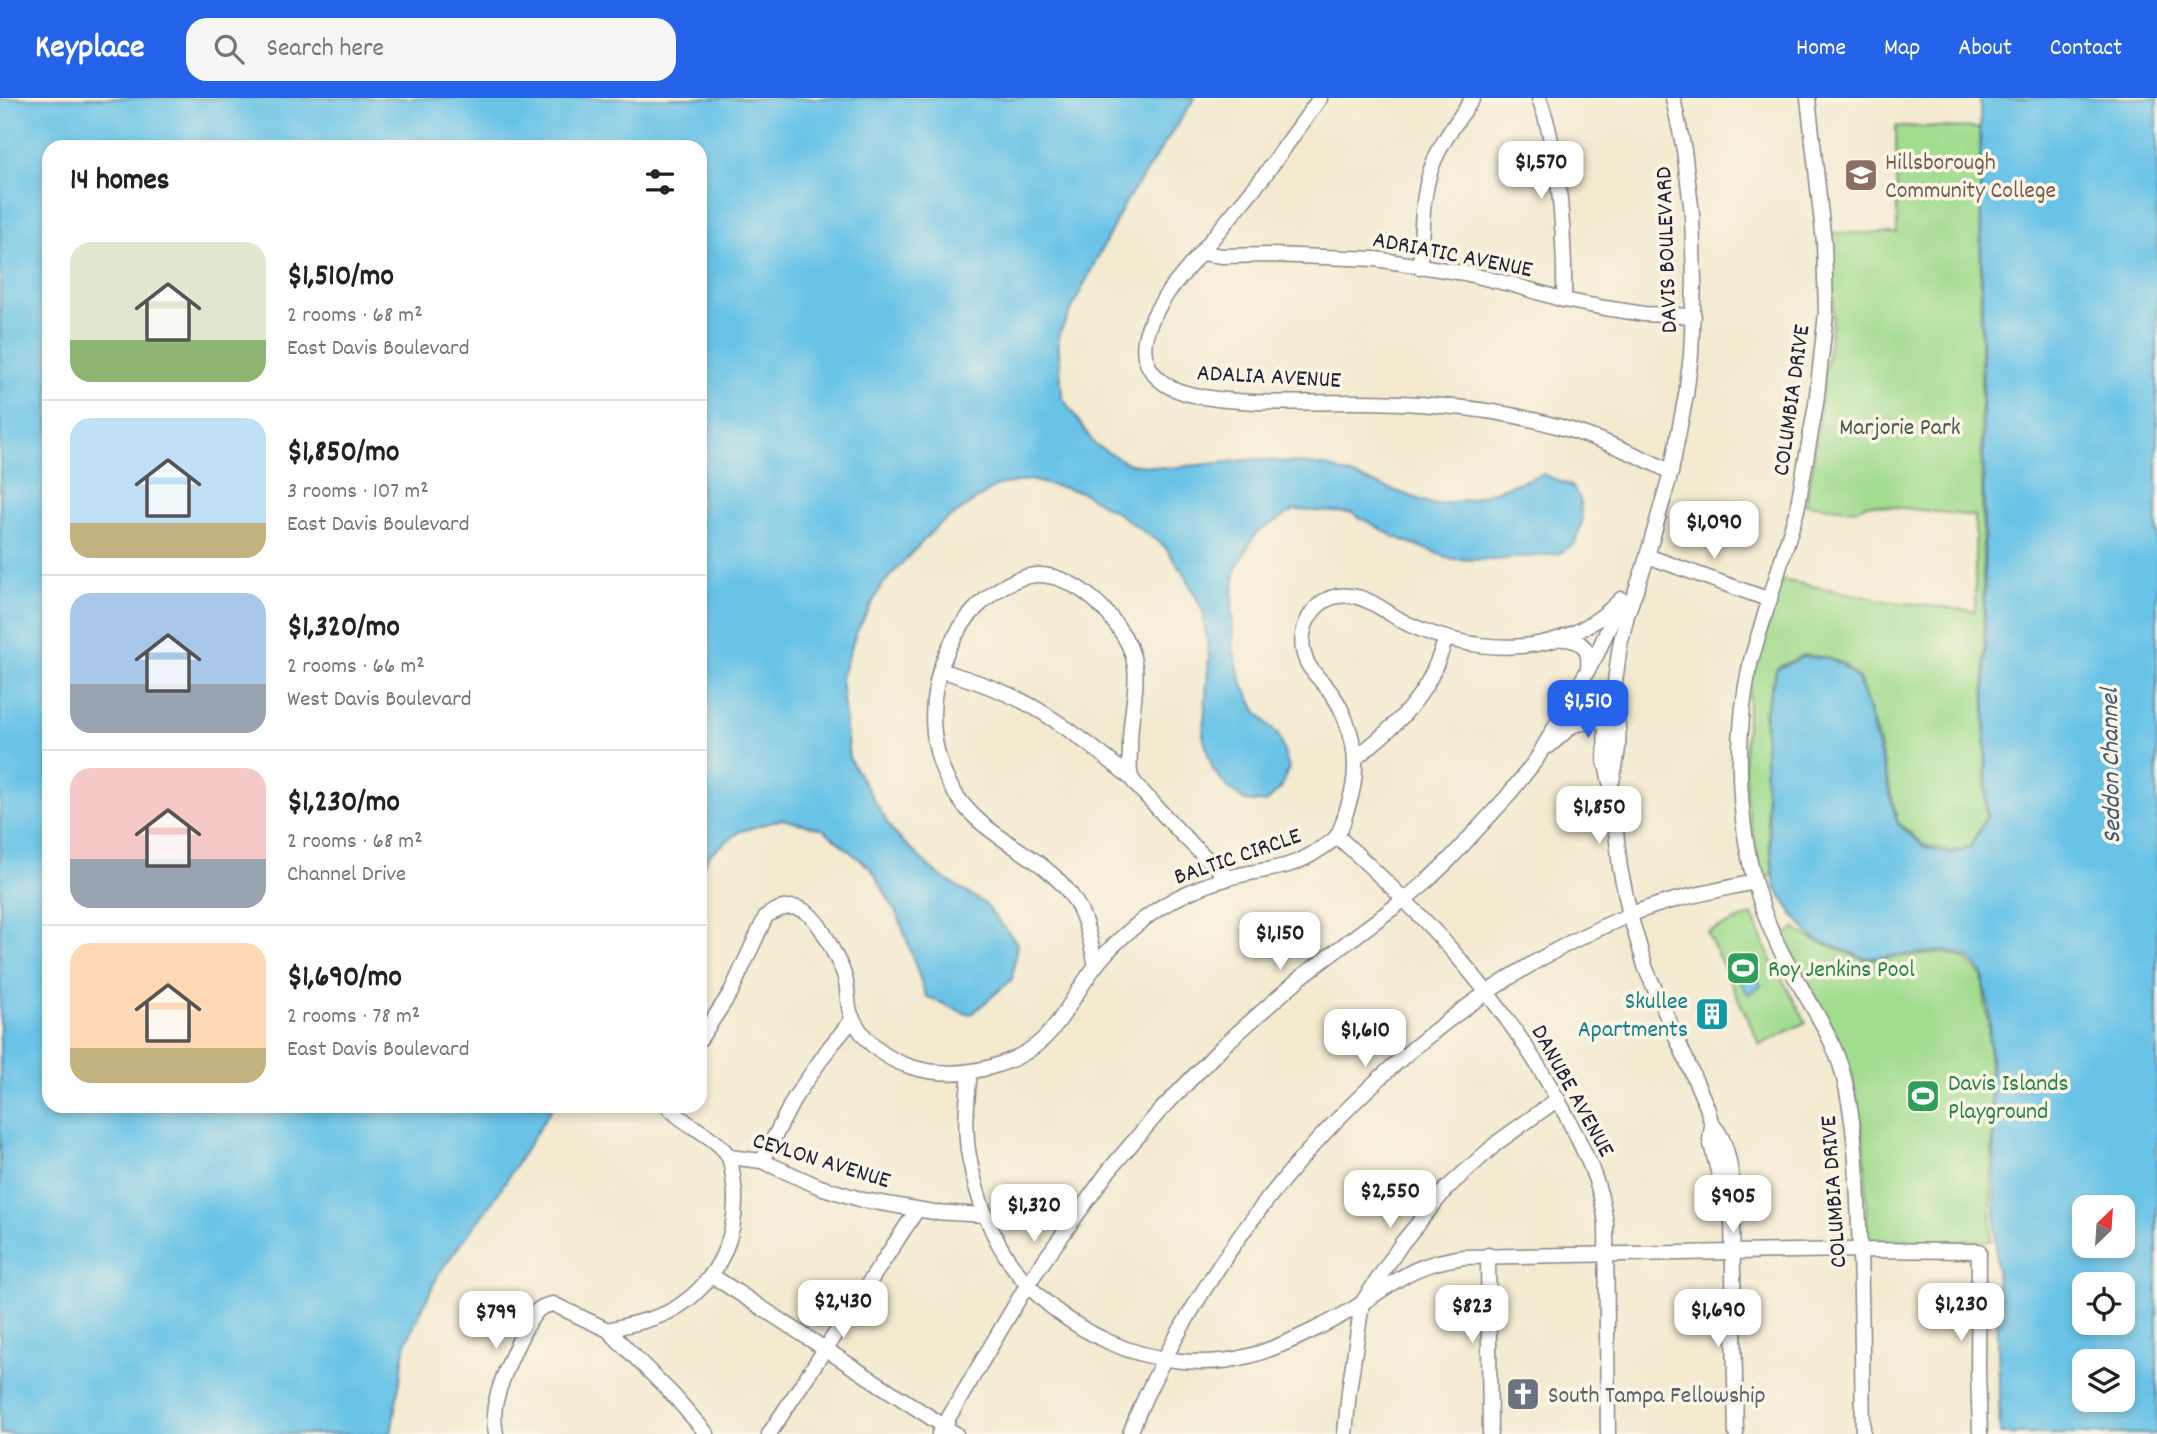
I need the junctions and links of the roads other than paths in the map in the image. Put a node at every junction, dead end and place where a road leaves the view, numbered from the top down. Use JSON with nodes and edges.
{"nodes":[{"id":1,"x":1320,"y":98,"type":"edge"},
{"id":2,"x":1473,"y":98,"type":"edge"},
{"id":3,"x":1539,"y":98,"type":"edge"},
{"id":4,"x":1673,"y":98,"type":"edge"},
{"id":5,"x":1808,"y":98,"type":"edge"},
{"id":6,"x":1202,"y":253,"type":"junction"},
{"id":7,"x":1420,"y":267,"type":"junction"},
{"id":8,"x":1564,"y":300,"type":"junction"},
{"id":9,"x":1694,"y":316,"type":"junction"},
{"id":10,"x":1671,"y":472,"type":"junction"},
{"id":11,"x":1645,"y":562,"type":"junction"},
{"id":12,"x":1621,"y":599,"type":"junction"},
{"id":13,"x":1770,"y":600,"type":"junction"},
{"id":14,"x":1446,"y":639,"type":"junction"},
{"id":15,"x":1563,"y":639,"type":"junction"},
{"id":16,"x":940,"y":670,"type":"junction"},
{"id":17,"x":1587,"y":670,"type":"junction"},
{"id":18,"x":1612,"y":704,"type":"junction"},
{"id":19,"x":1605,"y":719,"type":"junction"},
{"id":20,"x":1357,"y":757,"type":"junction"},
{"id":21,"x":1535,"y":760,"type":"junction"},
{"id":22,"x":1131,"y":778,"type":"junction"},
{"id":23,"x":1611,"y":786,"type":"junction"},
{"id":24,"x":1337,"y":836,"type":"junction"},
{"id":25,"x":1228,"y":878,"type":"junction"},
{"id":26,"x":1754,"y":882,"type":"junction"},
{"id":27,"x":1405,"y":899,"type":"junction"},
{"id":28,"x":1630,"y":915,"type":"junction"},
{"id":29,"x":1096,"y":965,"type":"junction"},
{"id":30,"x":1488,"y":992,"type":"junction"},
{"id":31,"x":853,"y":1018,"type":"junction"},
{"id":32,"x":707,"y":1029,"type":"edge"},
{"id":33,"x":970,"y":1072,"type":"junction"},
{"id":34,"x":1558,"y":1099,"type":"junction"},
{"id":35,"x":674,"y":1113,"type":"edge"},
{"id":36,"x":729,"y":1157,"type":"junction"},
{"id":37,"x":762,"y":1161,"type":"junction"},
{"id":38,"x":917,"y":1210,"type":"junction"},
{"id":39,"x":985,"y":1215,"type":"junction"},
{"id":40,"x":1860,"y":1250,"type":"junction"},
{"id":41,"x":1733,"y":1252,"type":"junction"},
{"id":42,"x":1606,"y":1254,"type":"junction"},
{"id":43,"x":1488,"y":1255,"type":"junction"},
{"id":44,"x":711,"y":1275,"type":"junction"},
{"id":45,"x":1027,"y":1285,"type":"junction"},
{"id":46,"x":1362,"y":1303,"type":"junction"},
{"id":47,"x":608,"y":1330,"type":"junction"},
{"id":48,"x":825,"y":1349,"type":"junction"},
{"id":49,"x":1163,"y":1360,"type":"junction"},
{"id":50,"x":946,"y":1432,"type":"edge"},
{"id":51,"x":496,"y":1434,"type":"edge"},
{"id":52,"x":707,"y":1434,"type":"edge"},
{"id":53,"x":769,"y":1434,"type":"edge"},
{"id":54,"x":1130,"y":1434,"type":"edge"},
{"id":55,"x":1345,"y":1434,"type":"edge"},
{"id":56,"x":1490,"y":1434,"type":"edge"},
{"id":57,"x":1608,"y":1434,"type":"edge"},
{"id":58,"x":1736,"y":1434,"type":"edge"},
{"id":59,"x":1863,"y":1434,"type":"edge"},
{"id":60,"x":1980,"y":1434,"type":"edge"}],
"edges":[{"from":1,"to":6,"type":"street","name":"ADALIA AVENUE"},
{"from":2,"to":7,"type":"street"},
{"from":3,"to":8,"type":"street"},
{"from":4,"to":9,"type":"street","name":"DAVIS BOULEVARD"},
{"from":5,"to":13,"type":"street","name":"COLUMBIA DRIVE"},
{"from":6,"to":7,"type":"street","name":"ADRIATIC AVENUE"},
{"from":6,"to":10,"type":"street","name":"ADALIA AVENUE"},
{"from":7,"to":8,"type":"street","name":"ADRIATIC AVENUE"},
{"from":8,"to":9,"type":"street","name":"ADRIATIC AVENUE"},
{"from":9,"to":10,"type":"street","name":"DAVIS BOULEVARD"},
{"from":10,"to":11,"type":"street","name":"DAVIS BOULEVARD"},
{"from":11,"to":12,"type":"street"},
{"from":11,"to":13,"type":"street"},
{"from":11,"to":18,"type":"street","name":"DAVIS BOULEVARD"},
{"from":12,"to":15,"type":"street","name":"BALTIC CIRCLE"},
{"from":12,"to":17,"type":"street"},
{"from":13,"to":26,"type":"street","name":"COLUMBIA DRIVE"},
{"from":14,"to":15,"type":"street","name":"BALTIC CIRCLE"},
{"from":14,"to":20,"type":"street"},
{"from":14,"to":20,"type":"street","name":"BALTIC CIRCLE"},
{"from":15,"to":17,"type":"street"},
{"from":16,"to":22,"type":"street"},
{"from":16,"to":22,"type":"street"},
{"from":16,"to":29,"type":"street"},
{"from":17,"to":21,"type":"street"},
{"from":18,"to":19,"type":"street"},
{"from":18,"to":23,"type":"street"},
{"from":19,"to":21,"type":"street"},
{"from":19,"to":23,"type":"street"},
{"from":20,"to":24,"type":"street","name":"BALTIC CIRCLE"},
{"from":21,"to":27,"type":"street"},
{"from":22,"to":25,"type":"street"},
{"from":23,"to":28,"type":"street"},
{"from":24,"to":25,"type":"street","name":"BALTIC CIRCLE"},
{"from":24,"to":27,"type":"street","name":"DANUBE AVENUE"},
{"from":25,"to":29,"type":"street","name":"BALTIC CIRCLE"},
{"from":26,"to":28,"type":"street"},
{"from":26,"to":40,"type":"street","name":"COLUMBIA DRIVE"},
{"from":27,"to":30,"type":"street","name":"DANUBE AVENUE"},
{"from":27,"to":45,"type":"street"},
{"from":28,"to":30,"type":"street"},
{"from":28,"to":41,"type":"street"},
{"from":29,"to":33,"type":"street","name":"BALTIC CIRCLE"},
{"from":30,"to":34,"type":"street","name":"DANUBE AVENUE"},
{"from":30,"to":49,"type":"street"},
{"from":31,"to":32,"type":"street"},
{"from":31,"to":33,"type":"street","name":"BALTIC CIRCLE"},
{"from":31,"to":37,"type":"street"},
{"from":33,"to":39,"type":"street"},
{"from":34,"to":42,"type":"street","name":"DANUBE AVENUE"},
{"from":34,"to":46,"type":"street"},
{"from":35,"to":36,"type":"street"},
{"from":36,"to":37,"type":"street","name":"CEYLON AVENUE"},
{"from":36,"to":44,"type":"street"},
{"from":37,"to":38,"type":"street","name":"CEYLON AVENUE"},
{"from":38,"to":39,"type":"street","name":"CEYLON AVENUE"},
{"from":38,"to":48,"type":"street"},
{"from":39,"to":45,"type":"street"},
{"from":40,"to":41,"type":"street"},
{"from":40,"to":59,"type":"street","name":"COLUMBIA DRIVE"},
{"from":40,"to":60,"type":"street"},
{"from":41,"to":42,"type":"street"},
{"from":41,"to":58,"type":"street"},
{"from":42,"to":43,"type":"street"},
{"from":42,"to":57,"type":"street","name":"DANUBE AVENUE"},
{"from":43,"to":46,"type":"street"},
{"from":43,"to":56,"type":"street"},
{"from":44,"to":47,"type":"street"},
{"from":44,"to":48,"type":"street"},
{"from":45,"to":49,"type":"street"},
{"from":45,"to":50,"type":"street"},
{"from":46,"to":49,"type":"street"},
{"from":46,"to":55,"type":"street"},
{"from":47,"to":51,"type":"street"},
{"from":47,"to":52,"type":"street"},
{"from":48,"to":50,"type":"street"},
{"from":48,"to":53,"type":"street"},
{"from":49,"to":54,"type":"street"}]}
